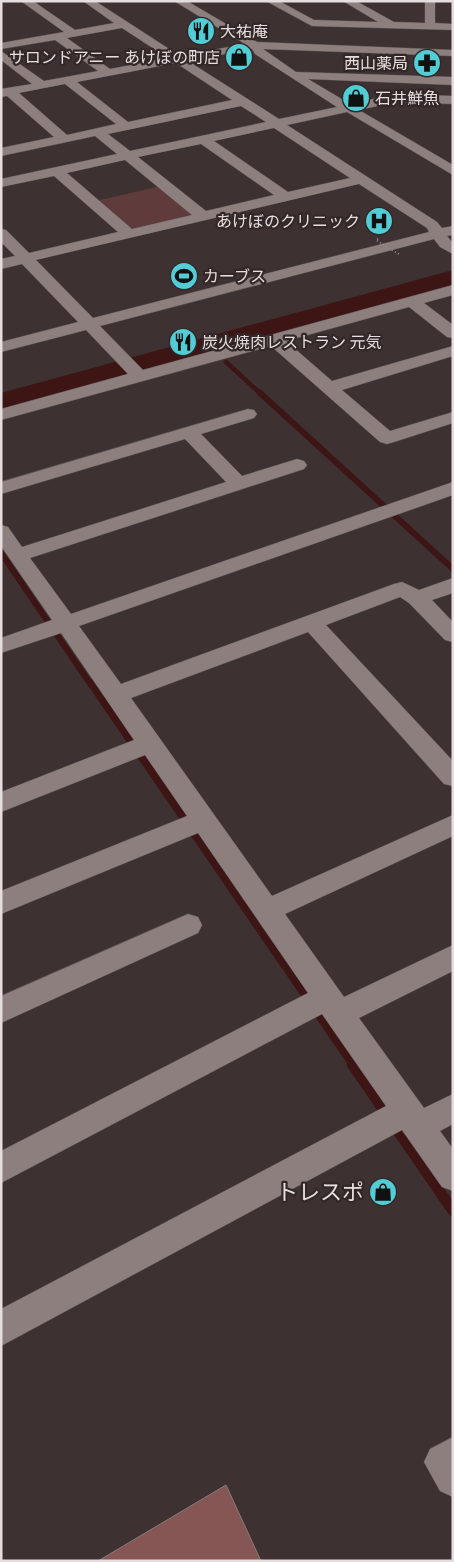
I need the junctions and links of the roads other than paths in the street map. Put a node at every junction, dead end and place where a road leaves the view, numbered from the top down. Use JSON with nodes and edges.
{"nodes":[{"id":1,"x":26,"y":1,"type":"edge"},
{"id":2,"x":88,"y":1,"type":"edge"},
{"id":3,"x":179,"y":1,"type":"edge"},
{"id":4,"x":271,"y":1,"type":"edge"},
{"id":5,"x":348,"y":1,"type":"edge"},
{"id":6,"x":430,"y":1,"type":"edge"},
{"id":7,"x":312,"y":23,"type":"junction"},
{"id":8,"x":125,"y":24,"type":"junction"},
{"id":9,"x":394,"y":25,"type":"junction"},
{"id":10,"x":430,"y":27,"type":"junction"},
{"id":11,"x":453,"y":27,"type":"edge"},
{"id":12,"x":7,"y":33,"type":"dead end"},
{"id":13,"x":73,"y":33,"type":"junction"},
{"id":14,"x":57,"y":36,"type":"junction"},
{"id":15,"x":20,"y":43,"type":"junction"},
{"id":16,"x":256,"y":45,"type":"junction"},
{"id":17,"x":1,"y":46,"type":"edge"},
{"id":18,"x":306,"y":48,"type":"junction"},
{"id":19,"x":453,"y":53,"type":"edge"},
{"id":20,"x":1,"y":54,"type":"edge"},
{"id":21,"x":179,"y":59,"type":"junction"},
{"id":22,"x":108,"y":72,"type":"junction"},
{"id":23,"x":293,"y":75,"type":"junction"},
{"id":24,"x":67,"y":80,"type":"junction"},
{"id":25,"x":453,"y":81,"type":"edge"},
{"id":26,"x":41,"y":85,"type":"junction"},
{"id":27,"x":5,"y":92,"type":"edge"},
{"id":28,"x":453,"y":100,"type":"edge"},
{"id":29,"x":242,"y":102,"type":"junction"},
{"id":30,"x":349,"y":109,"type":"junction"},
{"id":31,"x":277,"y":124,"type":"junction"},
{"id":32,"x":126,"y":126,"type":"junction"},
{"id":33,"x":98,"y":132,"type":"junction"},
{"id":34,"x":64,"y":139,"type":"junction"},
{"id":35,"x":204,"y":140,"type":"junction"},
{"id":36,"x":2,"y":151,"type":"edge"},
{"id":37,"x":129,"y":156,"type":"junction"},
{"id":38,"x":58,"y":171,"type":"junction"},
{"id":39,"x":453,"y":171,"type":"edge"},
{"id":40,"x":362,"y":179,"type":"junction"},
{"id":41,"x":1,"y":183,"type":"edge"},
{"id":42,"x":286,"y":197,"type":"junction"},
{"id":43,"x":204,"y":216,"type":"junction"},
{"id":44,"x":446,"y":232,"type":"edge"},
{"id":45,"x":1,"y":233,"type":"edge"},
{"id":46,"x":129,"y":234,"type":"junction"},
{"id":47,"x":453,"y":250,"type":"edge"},
{"id":48,"x":26,"y":258,"type":"junction"},
{"id":49,"x":1,"y":264,"type":"edge"},
{"id":50,"x":453,"y":290,"type":"edge"},
{"id":51,"x":411,"y":302,"type":"junction"},
{"id":52,"x":89,"y":325,"type":"junction"},
{"id":53,"x":453,"y":333,"type":"edge"},
{"id":54,"x":274,"y":339,"type":"junction"},
{"id":55,"x":1,"y":347,"type":"edge"},
{"id":56,"x":453,"y":351,"type":"edge"},
{"id":57,"x":134,"y":370,"type":"junction"},
{"id":58,"x":329,"y":388,"type":"junction"},
{"id":59,"x":248,"y":414,"type":"dead end"},
{"id":60,"x":1,"y":415,"type":"edge"},
{"id":61,"x":453,"y":417,"type":"edge"},
{"id":62,"x":189,"y":432,"type":"junction"},
{"id":63,"x":298,"y":465,"type":"dead end"},
{"id":64,"x":239,"y":484,"type":"junction"},
{"id":65,"x":1,"y":488,"type":"edge"},
{"id":66,"x":453,"y":488,"type":"edge"},
{"id":67,"x":1,"y":530,"type":"edge"},
{"id":68,"x":18,"y":555,"type":"junction"},
{"id":69,"x":453,"y":585,"type":"edge"},
{"id":70,"x":417,"y":598,"type":"junction"},
{"id":71,"x":311,"y":622,"type":"junction"},
{"id":72,"x":56,"y":627,"type":"junction"},
{"id":73,"x":453,"y":635,"type":"edge"},
{"id":74,"x":1,"y":646,"type":"edge"},
{"id":75,"x":115,"y":695,"type":"junction"},
{"id":76,"x":140,"y":748,"type":"junction"},
{"id":77,"x":453,"y":777,"type":"edge"},
{"id":78,"x":1,"y":802,"type":"edge"},
{"id":79,"x":193,"y":824,"type":"junction"},
{"id":80,"x":453,"y":825,"type":"edge"},
{"id":81,"x":1,"y":903,"type":"edge"},
{"id":82,"x":266,"y":911,"type":"junction"},
{"id":83,"x":188,"y":924,"type":"dead end"},
{"id":84,"x":453,"y":956,"type":"edge"},
{"id":85,"x":322,"y":1005,"type":"junction"},
{"id":86,"x":1,"y":1010,"type":"edge"},
{"id":87,"x":453,"y":1108,"type":"edge"},
{"id":88,"x":400,"y":1120,"type":"junction"},
{"id":89,"x":1,"y":1168,"type":"edge"},
{"id":90,"x":453,"y":1176,"type":"edge"},
{"id":91,"x":1,"y":1328,"type":"edge"},
{"id":92,"x":453,"y":1456,"type":"edge"},
{"id":93,"x":453,"y":1478,"type":"edge"}],
"edges":[{"from":1,"to":13,"type":"street"},
{"from":2,"to":8,"type":"street"},
{"from":3,"to":16,"type":"street"},
{"from":4,"to":7,"type":"street"},
{"from":5,"to":9,"type":"street"},
{"from":6,"to":10,"type":"street"},
{"from":7,"to":9,"type":"street"},
{"from":7,"to":18,"type":"street"},
{"from":8,"to":13,"type":"street"},
{"from":8,"to":21,"type":"street"},
{"from":9,"to":10,"type":"street"},
{"from":10,"to":11,"type":"street"},
{"from":12,"to":15,"type":"street"},
{"from":13,"to":14,"type":"street"},
{"from":14,"to":15,"type":"street"},
{"from":14,"to":22,"type":"street"},
{"from":15,"to":17,"type":"street"},
{"from":16,"to":18,"type":"street"},
{"from":16,"to":21,"type":"street"},
{"from":16,"to":23,"type":"street"},
{"from":18,"to":19,"type":"street"},
{"from":20,"to":26,"type":"street"},
{"from":21,"to":22,"type":"street"},
{"from":21,"to":29,"type":"street"},
{"from":22,"to":24,"type":"street"},
{"from":23,"to":25,"type":"street"},
{"from":23,"to":30,"type":"street"},
{"from":24,"to":26,"type":"street"},
{"from":24,"to":32,"type":"street"},
{"from":26,"to":27,"type":"street"},
{"from":27,"to":34,"type":"street"},
{"from":28,"to":30,"type":"street"},
{"from":29,"to":31,"type":"street"},
{"from":29,"to":32,"type":"street"},
{"from":30,"to":31,"type":"street"},
{"from":30,"to":39,"type":"street"},
{"from":31,"to":35,"type":"street"},
{"from":31,"to":40,"type":"street"},
{"from":32,"to":33,"type":"street"},
{"from":33,"to":34,"type":"street"},
{"from":33,"to":37,"type":"street"},
{"from":34,"to":36,"type":"street"},
{"from":35,"to":37,"type":"street"},
{"from":35,"to":42,"type":"street"},
{"from":37,"to":38,"type":"street"},
{"from":37,"to":43,"type":"street"},
{"from":38,"to":41,"type":"street"},
{"from":38,"to":46,"type":"street"},
{"from":40,"to":42,"type":"street"},
{"from":40,"to":44,"type":"street"},
{"from":42,"to":43,"type":"street"},
{"from":43,"to":46,"type":"street"},
{"from":44,"to":47,"type":"street"},
{"from":44,"to":52,"type":"street"},
{"from":45,"to":48,"type":"street"},
{"from":46,"to":48,"type":"street"},
{"from":48,"to":49,"type":"street"},
{"from":48,"to":52,"type":"street"},
{"from":50,"to":51,"type":"street"},
{"from":51,"to":53,"type":"street"},
{"from":51,"to":54,"type":"street"},
{"from":52,"to":55,"type":"street"},
{"from":52,"to":57,"type":"street"},
{"from":54,"to":57,"type":"street"},
{"from":54,"to":58,"type":"street"},
{"from":56,"to":58,"type":"street"},
{"from":57,"to":60,"type":"street"},
{"from":58,"to":61,"type":"street"},
{"from":59,"to":62,"type":"street"},
{"from":62,"to":64,"type":"street"},
{"from":62,"to":65,"type":"street"},
{"from":63,"to":64,"type":"street"},
{"from":64,"to":68,"type":"street"},
{"from":66,"to":72,"type":"street"},
{"from":67,"to":68,"type":"street"},
{"from":68,"to":72,"type":"street"},
{"from":69,"to":70,"type":"street"},
{"from":70,"to":71,"type":"street"},
{"from":70,"to":73,"type":"street"},
{"from":71,"to":75,"type":"street"},
{"from":71,"to":77,"type":"street"},
{"from":72,"to":74,"type":"street"},
{"from":72,"to":75,"type":"street"},
{"from":75,"to":76,"type":"street"},
{"from":76,"to":78,"type":"street"},
{"from":76,"to":79,"type":"street"},
{"from":79,"to":81,"type":"street"},
{"from":79,"to":82,"type":"street"},
{"from":80,"to":82,"type":"street"},
{"from":82,"to":85,"type":"street"},
{"from":83,"to":86,"type":"street"},
{"from":84,"to":85,"type":"street"},
{"from":85,"to":88,"type":"street"},
{"from":85,"to":89,"type":"street"},
{"from":87,"to":88,"type":"street"},
{"from":88,"to":90,"type":"street"},
{"from":88,"to":91,"type":"street"},
{"from":92,"to":93,"type":"street"}]}
